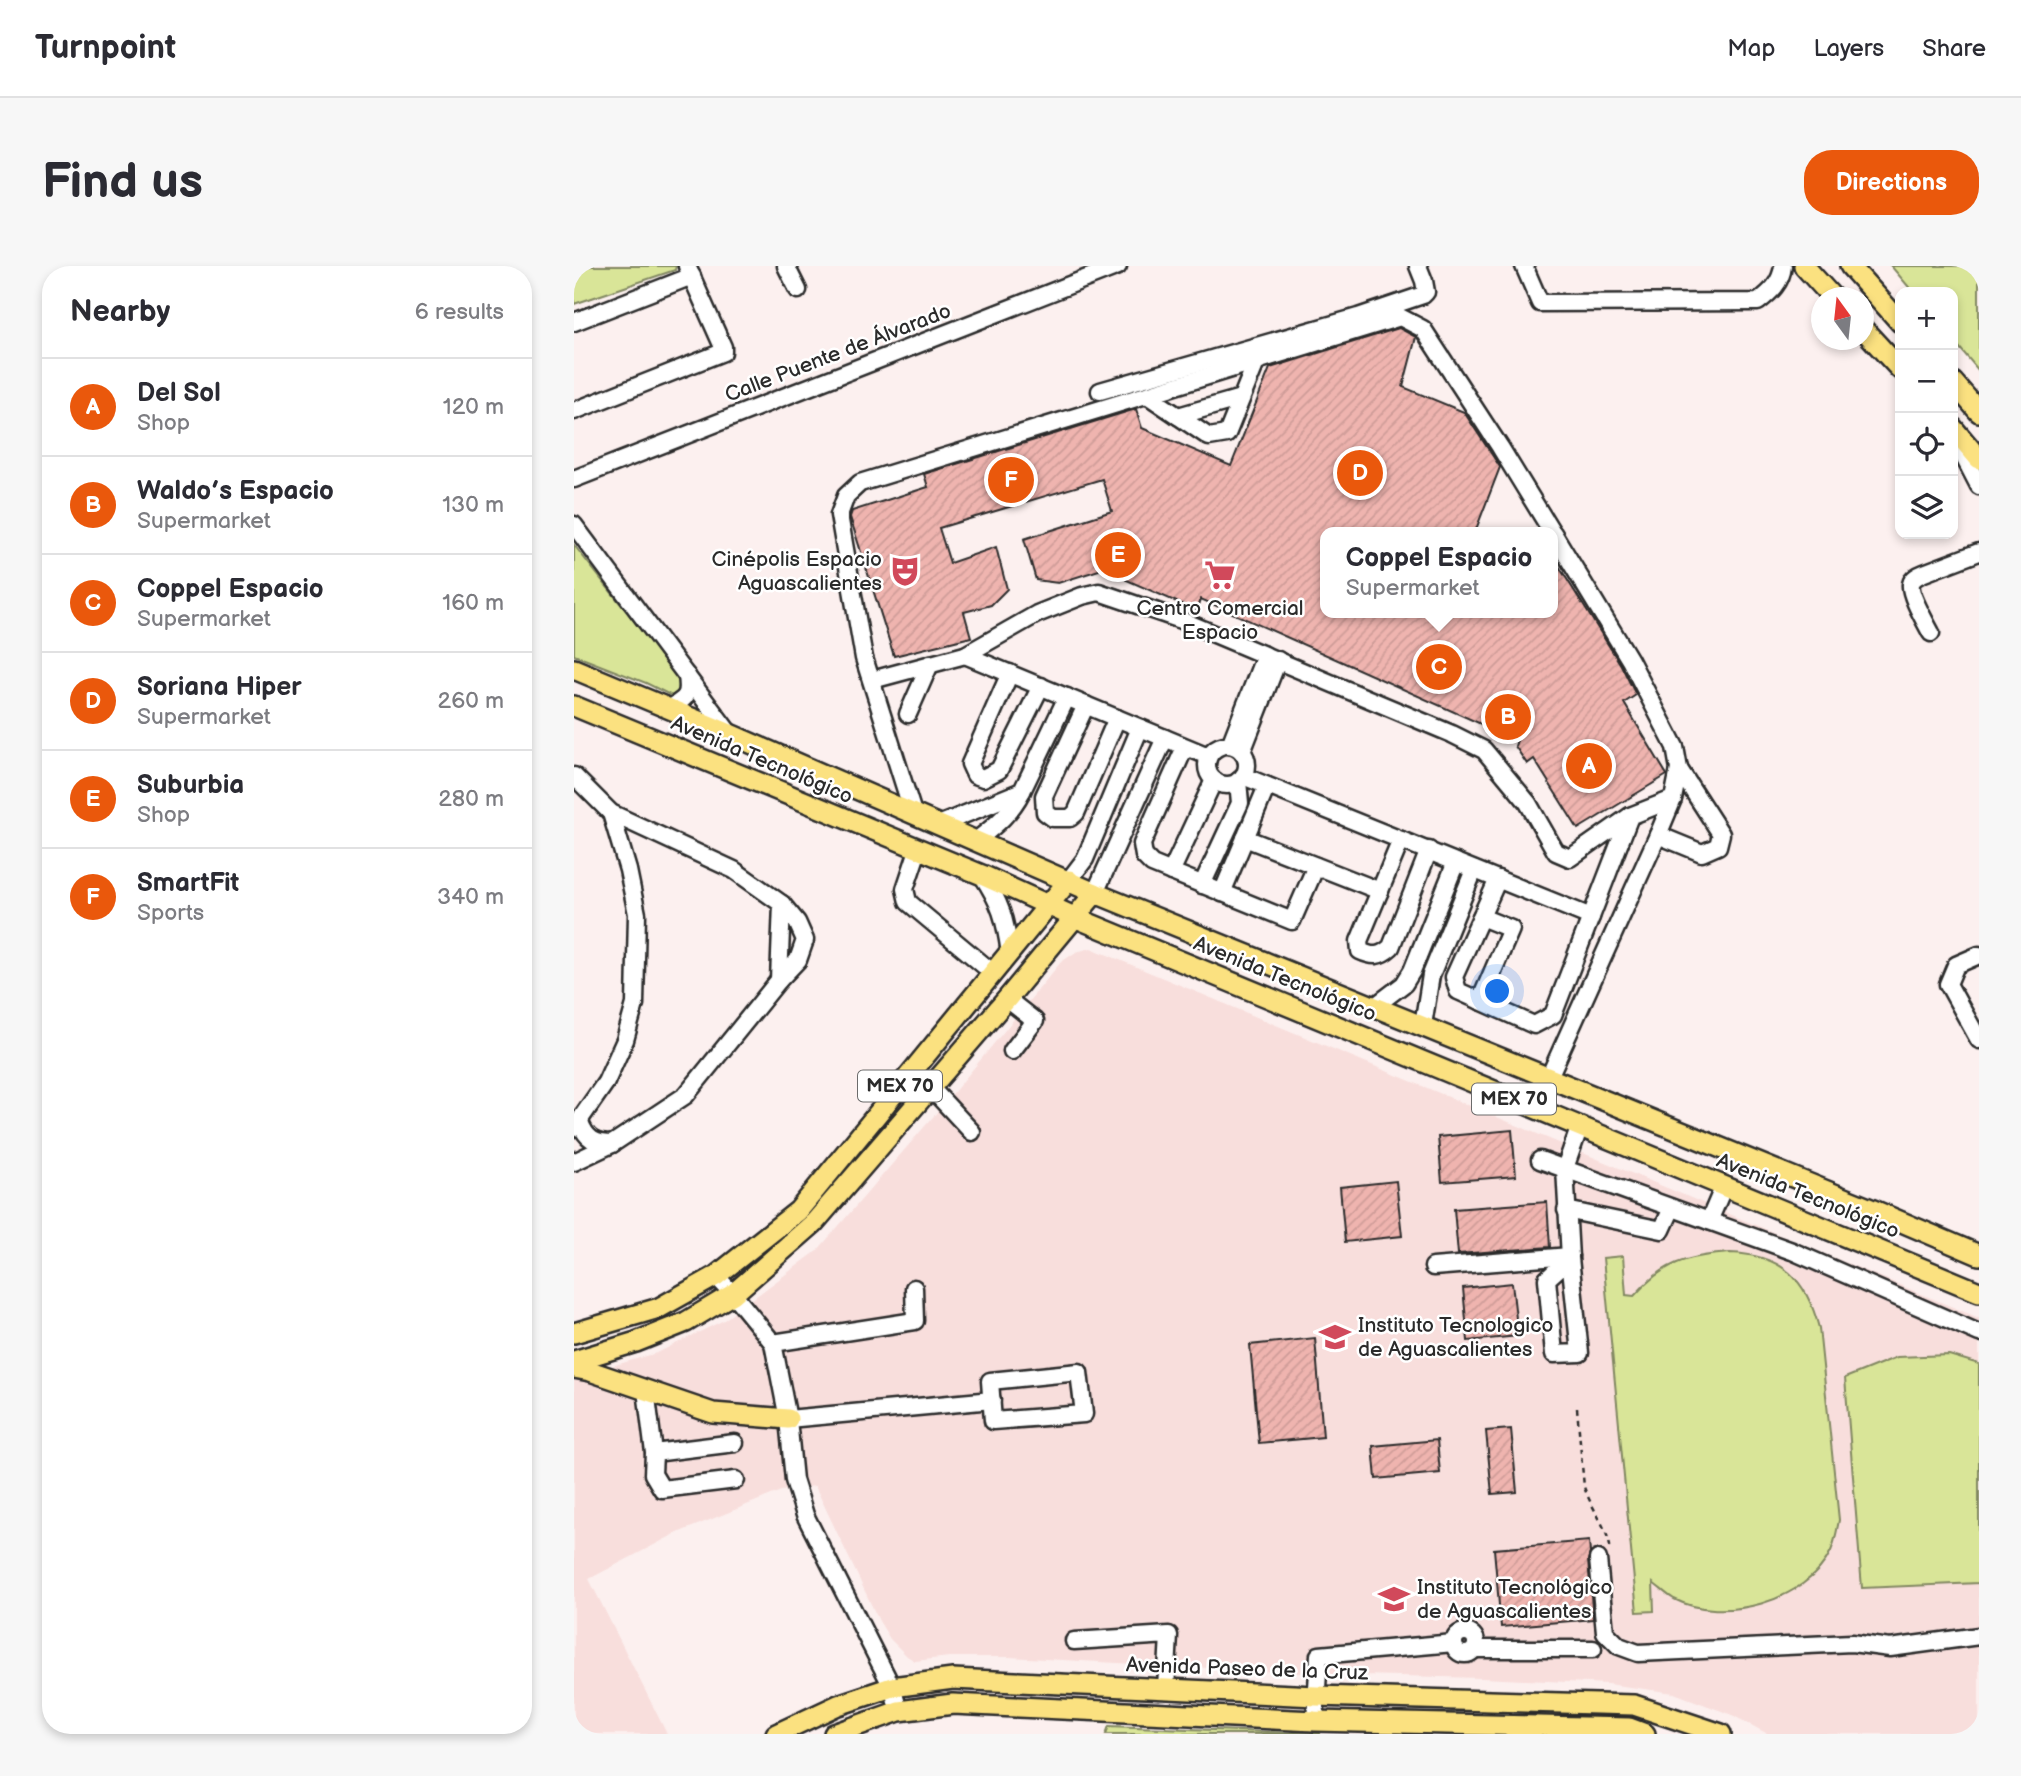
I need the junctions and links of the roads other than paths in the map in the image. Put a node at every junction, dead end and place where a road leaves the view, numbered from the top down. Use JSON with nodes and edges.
{"nodes":[{"id":1,"x":786,"y":266,"type":"edge"},
{"id":2,"x":1118,"y":266,"type":"edge"},
{"id":3,"x":1418,"y":266,"type":"edge"},
{"id":4,"x":1524,"y":266,"type":"edge"},
{"id":5,"x":1783,"y":266,"type":"edge"},
{"id":6,"x":1804,"y":266,"type":"edge"},
{"id":7,"x":1850,"y":266,"type":"edge"},
{"id":8,"x":690,"y":271,"type":"edge"},
{"id":9,"x":1823,"y":287,"type":"edge"},
{"id":10,"x":798,"y":290,"type":"dead end"},
{"id":11,"x":1895,"y":316,"type":"edge"},
{"id":12,"x":574,"y":322,"type":"edge"},
{"id":13,"x":1874,"y":341,"type":"edge"},
{"id":14,"x":1257,"y":360,"type":"junction"},
{"id":15,"x":1895,"y":364,"type":"edge"},
{"id":16,"x":1200,"y":378,"type":"junction"},
{"id":17,"x":1958,"y":388,"type":"edge"},
{"id":18,"x":1100,"y":391,"type":"dead end"},
{"id":19,"x":1147,"y":395,"type":"junction"},
{"id":20,"x":1241,"y":398,"type":"junction"},
{"id":21,"x":1210,"y":407,"type":"junction"},
{"id":22,"x":574,"y":411,"type":"edge"},
{"id":23,"x":1979,"y":412,"type":"edge"},
{"id":24,"x":1178,"y":416,"type":"junction"},
{"id":25,"x":1958,"y":434,"type":"edge"},
{"id":26,"x":1958,"y":446,"type":"edge"},
{"id":27,"x":1979,"y":459,"type":"edge"},
{"id":28,"x":574,"y":479,"type":"edge"},
{"id":29,"x":1979,"y":486,"type":"edge"},
{"id":30,"x":574,"y":525,"type":"edge"},
{"id":31,"x":1549,"y":527,"type":"edge"},
{"id":32,"x":1558,"y":541,"type":"edge"},
{"id":33,"x":1979,"y":552,"type":"edge"},
{"id":34,"x":1931,"y":633,"type":"dead end"},
{"id":35,"x":965,"y":655,"type":"junction"},
{"id":36,"x":1271,"y":658,"type":"junction"},
{"id":37,"x":930,"y":664,"type":"junction"},
{"id":38,"x":574,"y":669,"type":"edge"},
{"id":39,"x":1010,"y":673,"type":"junction"},
{"id":40,"x":687,"y":676,"type":"junction"},
{"id":41,"x":872,"y":680,"type":"junction"},
{"id":42,"x":1041,"y":686,"type":"junction"},
{"id":43,"x":1068,"y":697,"type":"junction"},
{"id":44,"x":1086,"y":705,"type":"junction"},
{"id":45,"x":574,"y":706,"type":"edge"},
{"id":46,"x":669,"y":709,"type":"junction"},
{"id":47,"x":908,"y":714,"type":"dead end"},
{"id":48,"x":1117,"y":718,"type":"junction"},
{"id":49,"x":1140,"y":728,"type":"junction"},
{"id":50,"x":730,"y":734,"type":"junction"},
{"id":51,"x":1165,"y":738,"type":"junction"},
{"id":52,"x":1185,"y":747,"type":"junction"},
{"id":53,"x":1236,"y":748,"type":"junction"},
{"id":54,"x":1208,"y":757,"type":"junction"},
{"id":55,"x":1679,"y":769,"type":"junction"},
{"id":56,"x":574,"y":776,"type":"edge"},
{"id":57,"x":1241,"y":779,"type":"junction"},
{"id":58,"x":1214,"y":780,"type":"junction"},
{"id":59,"x":1267,"y":786,"type":"junction"},
{"id":60,"x":1022,"y":792,"type":"junction"},
{"id":61,"x":1673,"y":799,"type":"junction"},
{"id":62,"x":611,"y":813,"type":"junction"},
{"id":63,"x":913,"y":813,"type":"junction"},
{"id":64,"x":1630,"y":816,"type":"junction"},
{"id":65,"x":941,"y":824,"type":"junction"},
{"id":66,"x":1098,"y":828,"type":"junction"},
{"id":67,"x":1658,"y":835,"type":"junction"},
{"id":68,"x":1119,"y":837,"type":"junction"},
{"id":69,"x":1245,"y":838,"type":"junction"},
{"id":70,"x":1401,"y":839,"type":"junction"},
{"id":71,"x":977,"y":840,"type":"junction"},
{"id":72,"x":918,"y":850,"type":"junction"},
{"id":73,"x":1429,"y":850,"type":"junction"},
{"id":74,"x":1456,"y":862,"type":"junction"},
{"id":75,"x":1317,"y":866,"type":"junction"},
{"id":76,"x":1474,"y":870,"type":"junction"},
{"id":77,"x":1171,"y":872,"type":"junction"},
{"id":78,"x":982,"y":875,"type":"junction"},
{"id":79,"x":1498,"y":879,"type":"junction"},
{"id":80,"x":1069,"y":880,"type":"junction"},
{"id":81,"x":1202,"y":885,"type":"junction"},
{"id":82,"x":1380,"y":891,"type":"junction"},
{"id":83,"x":1095,"y":893,"type":"junction"},
{"id":84,"x":1222,"y":893,"type":"junction"},
{"id":85,"x":782,"y":904,"type":"junction"},
{"id":86,"x":1049,"y":905,"type":"junction"},
{"id":87,"x":1074,"y":917,"type":"junction"},
{"id":88,"x":1481,"y":917,"type":"junction"},
{"id":89,"x":1591,"y":917,"type":"junction"},
{"id":90,"x":1010,"y":953,"type":"junction"},
{"id":91,"x":1979,"y":955,"type":"edge"},
{"id":92,"x":993,"y":974,"type":"junction"},
{"id":93,"x":779,"y":980,"type":"junction"},
{"id":94,"x":1007,"y":999,"type":"junction"},
{"id":95,"x":1479,"y":1001,"type":"junction"},
{"id":96,"x":1375,"y":1006,"type":"junction"},
{"id":97,"x":1423,"y":1025,"type":"junction"},
{"id":98,"x":1979,"y":1040,"type":"edge"},
{"id":99,"x":1012,"y":1051,"type":"dead end"},
{"id":100,"x":1549,"y":1077,"type":"junction"},
{"id":101,"x":930,"y":1087,"type":"junction"},
{"id":102,"x":577,"y":1125,"type":"edge"},
{"id":103,"x":1580,"y":1126,"type":"junction"},
{"id":104,"x":972,"y":1132,"type":"dead end"},
{"id":105,"x":612,"y":1143,"type":"junction"},
{"id":106,"x":1541,"y":1160,"type":"dead end"},
{"id":107,"x":574,"y":1161,"type":"edge"},
{"id":108,"x":1565,"y":1168,"type":"junction"},
{"id":109,"x":1724,"y":1186,"type":"junction"},
{"id":110,"x":1672,"y":1209,"type":"junction"},
{"id":111,"x":1566,"y":1210,"type":"junction"},
{"id":112,"x":1709,"y":1222,"type":"junction"},
{"id":113,"x":1979,"y":1255,"type":"edge"},
{"id":114,"x":1570,"y":1257,"type":"junction"},
{"id":115,"x":1433,"y":1268,"type":"dead end"},
{"id":116,"x":716,"y":1276,"type":"junction"},
{"id":117,"x":914,"y":1288,"type":"dead end"},
{"id":118,"x":1979,"y":1292,"type":"edge"},
{"id":119,"x":733,"y":1294,"type":"junction"},
{"id":120,"x":1979,"y":1333,"type":"edge"},
{"id":121,"x":574,"y":1334,"type":"edge"},
{"id":122,"x":773,"y":1343,"type":"junction"},
{"id":123,"x":574,"y":1361,"type":"edge"},
{"id":124,"x":574,"y":1368,"type":"edge"},
{"id":125,"x":646,"y":1390,"type":"junction"},
{"id":126,"x":992,"y":1401,"type":"junction"},
{"id":127,"x":788,"y":1419,"type":"junction"},
{"id":128,"x":734,"y":1443,"type":"dead end"},
{"id":129,"x":653,"y":1453,"type":"junction"},
{"id":130,"x":736,"y":1480,"type":"dead end"},
{"id":131,"x":1605,"y":1560,"type":"road end"},
{"id":132,"x":1979,"y":1636,"type":"edge"},
{"id":133,"x":1074,"y":1641,"type":"dead end"},
{"id":134,"x":1593,"y":1648,"type":"dead end"},
{"id":135,"x":892,"y":1687,"type":"junction"},
{"id":136,"x":1166,"y":1689,"type":"junction"},
{"id":137,"x":1316,"y":1696,"type":"junction"},
{"id":138,"x":899,"y":1711,"type":"junction"},
{"id":139,"x":1315,"y":1721,"type":"junction"},
{"id":140,"x":1489,"y":1730,"type":"edge"},
{"id":141,"x":776,"y":1734,"type":"edge"},
{"id":142,"x":834,"y":1734,"type":"edge"},
{"id":143,"x":1646,"y":1734,"type":"edge"},
{"id":144,"x":1721,"y":1734,"type":"edge"}],
"edges":[{"from":1,"to":10,"type":"street"},
{"from":2,"to":28,"type":"street","name":"Calle Puente de Álvarado"},
{"from":3,"to":18,"type":"street"},
{"from":4,"to":5,"type":"street"},
{"from":6,"to":9,"type":"main road"},
{"from":7,"to":11,"type":"main road"},
{"from":8,"to":12,"type":"street"},
{"from":8,"to":22,"type":"street"},
{"from":13,"to":15,"type":"main road"},
{"from":14,"to":16,"type":"street"},
{"from":14,"to":20,"type":"street"},
{"from":14,"to":31,"type":"street"},
{"from":16,"to":19,"type":"street"},
{"from":16,"to":21,"type":"street"},
{"from":17,"to":23,"type":"main road"},
{"from":19,"to":24,"type":"street"},
{"from":19,"to":41,"type":"street"},
{"from":20,"to":21,"type":"street"},
{"from":20,"to":24,"type":"street"},
{"from":21,"to":24,"type":"street"},
{"from":25,"to":27,"type":"main road"},
{"from":26,"to":29,"type":"street"},
{"from":30,"to":40,"type":"street","name":"Avenida Tecnológico"},
{"from":32,"to":55,"type":"street"},
{"from":33,"to":34,"type":"street"},
{"from":35,"to":36,"type":"street"},
{"from":35,"to":37,"type":"street"},
{"from":35,"to":39,"type":"street"},
{"from":36,"to":53,"type":"street"},
{"from":36,"to":64,"type":"street"},
{"from":37,"to":41,"type":"street"},
{"from":37,"to":47,"type":"street"},
{"from":38,"to":46,"type":"main road","name":"Avenida Tecnológico","number":"MEX 70"},
{"from":39,"to":42,"type":"street"},
{"from":39,"to":42,"type":"street"},
{"from":40,"to":46,"type":"street","name":"Avenida Tecnológico"},
{"from":40,"to":50,"type":"street","name":"Avenida Tecnológico"},
{"from":41,"to":63,"type":"street"},
{"from":42,"to":43,"type":"street"},
{"from":43,"to":44,"type":"street"},
{"from":43,"to":60,"type":"street"},
{"from":44,"to":48,"type":"street"},
{"from":44,"to":48,"type":"street"},
{"from":45,"to":72,"type":"main road","name":"Avenida Tecnológico","number":"MEX 70"},
{"from":46,"to":50,"type":"main road","name":"Avenida Tecnológico","number":"MEX 70"},
{"from":48,"to":49,"type":"street"},
{"from":49,"to":51,"type":"street"},
{"from":49,"to":66,"type":"street"},
{"from":50,"to":63,"type":"main road","name":"Avenida Tecnológico","number":"MEX 70"},
{"from":51,"to":52,"type":"street"},
{"from":51,"to":68,"type":"street"},
{"from":52,"to":54,"type":"street"},
{"from":52,"to":77,"type":"street"},
{"from":53,"to":54,"type":"street"},
{"from":53,"to":57,"type":"street"},
{"from":54,"to":58,"type":"street"},
{"from":55,"to":61,"type":"street"},
{"from":55,"to":67,"type":"street"},
{"from":56,"to":62,"type":"street"},
{"from":57,"to":58,"type":"street"},
{"from":57,"to":59,"type":"street"},
{"from":57,"to":81,"type":"street"},
{"from":58,"to":77,"type":"street"},
{"from":59,"to":69,"type":"street"},
{"from":59,"to":70,"type":"street"},
{"from":60,"to":65,"type":"street"},
{"from":60,"to":71,"type":"street"},
{"from":61,"to":64,"type":"street"},
{"from":61,"to":67,"type":"street"},
{"from":62,"to":85,"type":"street"},
{"from":62,"to":102,"type":"street"},
{"from":63,"to":65,"type":"main road","name":"Avenida Tecnológico","number":"MEX 70"},
{"from":64,"to":89,"type":"street"},
{"from":65,"to":71,"type":"main road","name":"Avenida Tecnológico","number":"MEX 70"},
{"from":66,"to":68,"type":"street"},
{"from":66,"to":80,"type":"street"},
{"from":67,"to":100,"type":"street"},
{"from":68,"to":83,"type":"street"},
{"from":69,"to":75,"type":"street"},
{"from":69,"to":84,"type":"street"},
{"from":70,"to":73,"type":"street"},
{"from":70,"to":82,"type":"street"},
{"from":71,"to":80,"type":"main road","name":"Avenida Tecnológico","number":"MEX 70"},
{"from":72,"to":78,"type":"main road","name":"Avenida Tecnológico","number":"MEX 70"},
{"from":72,"to":92,"type":"street"},
{"from":73,"to":74,"type":"street"},
{"from":73,"to":82,"type":"street"},
{"from":74,"to":76,"type":"street"},
{"from":74,"to":96,"type":"street"},
{"from":75,"to":82,"type":"street"},
{"from":75,"to":84,"type":"street"},
{"from":76,"to":79,"type":"street"},
{"from":76,"to":97,"type":"street"},
{"from":77,"to":81,"type":"street"},
{"from":78,"to":86,"type":"main road","name":"Avenida Tecnológico","number":"MEX 70"},
{"from":78,"to":90,"type":"street"},
{"from":79,"to":88,"type":"street"},
{"from":79,"to":89,"type":"street"},
{"from":80,"to":83,"type":"main road","name":"Avenida Tecnológico","number":"MEX 70"},
{"from":80,"to":86,"type":"main road","number":"MEX 70"},
{"from":81,"to":84,"type":"street"},
{"from":83,"to":87,"type":"main road","number":"MEX 70"},
{"from":83,"to":96,"type":"main road","name":"Avenida Tecnológico","number":"MEX 70"},
{"from":85,"to":93,"type":"street"},
{"from":85,"to":93,"type":"street"},
{"from":86,"to":87,"type":"main road","name":"Avenida Tecnológico","number":"MEX 70"},
{"from":86,"to":90,"type":"main road","number":"MEX 70"},
{"from":87,"to":94,"type":"main road","number":"MEX 70"},
{"from":87,"to":103,"type":"main road","name":"Avenida Tecnológico","number":"MEX 70"},
{"from":88,"to":95,"type":"street"},
{"from":88,"to":95,"type":"street"},
{"from":89,"to":95,"type":"street"},
{"from":90,"to":92,"type":"main road","number":"MEX 70"},
{"from":91,"to":98,"type":"street"},
{"from":92,"to":116,"type":"main road","number":"MEX 70"},
{"from":93,"to":105,"type":"street"},
{"from":94,"to":99,"type":"street"},
{"from":94,"to":101,"type":"main road","number":"MEX 70"},
{"from":96,"to":97,"type":"main road","name":"Avenida Tecnológico","number":"MEX 70"},
{"from":97,"to":100,"type":"main road","name":"Avenida Tecnológico","number":"MEX 70"},
{"from":100,"to":113,"type":"main road","name":"Avenida Tecnológico","number":"MEX 70"},
{"from":101,"to":104,"type":"street"},
{"from":101,"to":119,"type":"main road","number":"MEX 70"},
{"from":102,"to":105,"type":"street"},
{"from":103,"to":108,"type":"street"},
{"from":103,"to":109,"type":"main road","name":"Avenida Tecnológico","number":"MEX 70"},
{"from":105,"to":107,"type":"street"},
{"from":106,"to":108,"type":"street"},
{"from":108,"to":110,"type":"street"},
{"from":108,"to":111,"type":"street"},
{"from":109,"to":112,"type":"street"},
{"from":109,"to":118,"type":"main road","name":"Avenida Tecnológico","number":"MEX 70"},
{"from":110,"to":111,"type":"street"},
{"from":110,"to":112,"type":"street"},
{"from":111,"to":114,"type":"street"},
{"from":112,"to":120,"type":"street"},
{"from":114,"to":114,"type":"street"},
{"from":114,"to":115,"type":"street"},
{"from":116,"to":119,"type":"street"},
{"from":116,"to":121,"type":"main road","number":"MEX 70"},
{"from":117,"to":122,"type":"street"},
{"from":119,"to":122,"type":"street"},
{"from":119,"to":123,"type":"main road","number":"MEX 70"},
{"from":122,"to":127,"type":"street"},
{"from":124,"to":125,"type":"main road"},
{"from":125,"to":127,"type":"main road"},
{"from":125,"to":129,"type":"street"},
{"from":126,"to":126,"type":"street"},
{"from":126,"to":127,"type":"street"},
{"from":127,"to":135,"type":"street"},
{"from":128,"to":129,"type":"street"},
{"from":129,"to":130,"type":"street"},
{"from":131,"to":132,"type":"street"},
{"from":133,"to":136,"type":"street"},
{"from":134,"to":137,"type":"street"},
{"from":135,"to":136,"type":"main road","name":"Avenida Paseo de la Cruz"},
{"from":135,"to":138,"type":"street"},
{"from":135,"to":141,"type":"main road","name":"Avenida Paseo de la Cruz"},
{"from":136,"to":137,"type":"main road","name":"Avenida Paseo de la Cruz"},
{"from":137,"to":139,"type":"street"},
{"from":137,"to":144,"type":"main road","name":"Avenida Paseo de la Cruz"},
{"from":138,"to":139,"type":"main road"},
{"from":138,"to":142,"type":"main road"},
{"from":139,"to":140,"type":"main road"},
{"from":140,"to":143,"type":"main road"}]}
